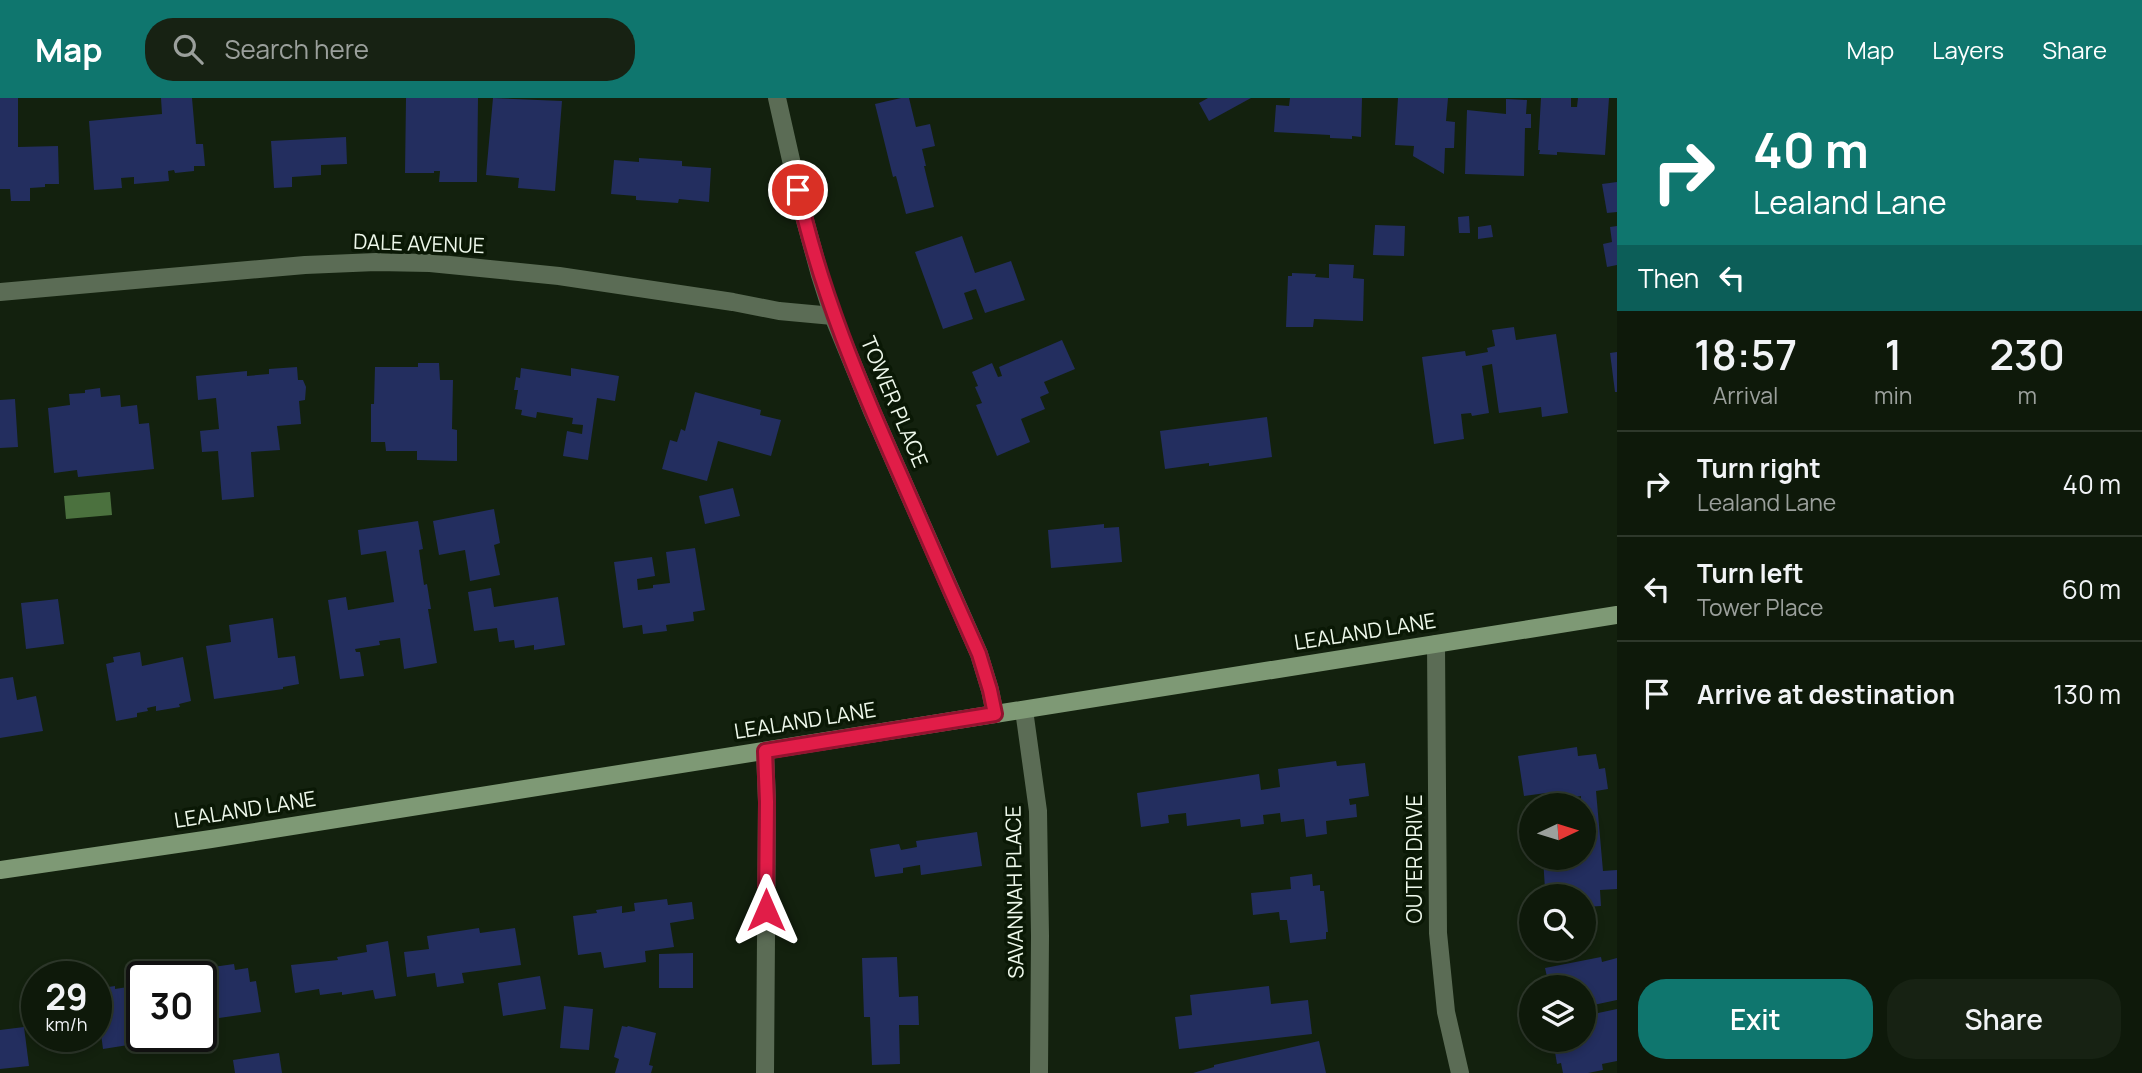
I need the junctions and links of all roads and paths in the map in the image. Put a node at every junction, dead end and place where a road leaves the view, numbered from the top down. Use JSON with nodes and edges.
{"nodes":[{"id":1,"x":777,"y":98,"type":"edge"},
{"id":2,"x":0,"y":292,"type":"edge"},
{"id":3,"x":833,"y":316,"type":"junction"},
{"id":4,"x":1617,"y":615,"type":"edge"},
{"id":5,"x":1436,"y":644,"type":"junction"},
{"id":6,"x":1024,"y":710,"type":"junction"},
{"id":7,"x":995,"y":714,"type":"junction"},
{"id":8,"x":765,"y":751,"type":"junction"},
{"id":9,"x":0,"y":870,"type":"edge"},
{"id":10,"x":765,"y":1073,"type":"edge"},
{"id":11,"x":1039,"y":1073,"type":"edge"},
{"id":12,"x":1460,"y":1073,"type":"edge"}],
"edges":[{"from":1,"to":3,"type":"street","name":"TOWER PLACE"},
{"from":2,"to":3,"type":"street","name":"DALE AVENUE"},
{"from":3,"to":7,"type":"street","name":"TOWER PLACE"},
{"from":4,"to":5,"type":"street","name":"LEALAND LANE"},
{"from":5,"to":6,"type":"street","name":"LEALAND LANE"},
{"from":5,"to":12,"type":"street","name":"OUTER DRIVE"},
{"from":6,"to":7,"type":"street","name":"LEALAND LANE"},
{"from":6,"to":11,"type":"street","name":"SAVANNAH PLACE"},
{"from":7,"to":8,"type":"street","name":"LEALAND LANE"},
{"from":8,"to":9,"type":"street","name":"LEALAND LANE"},
{"from":8,"to":10,"type":"street"}]}
